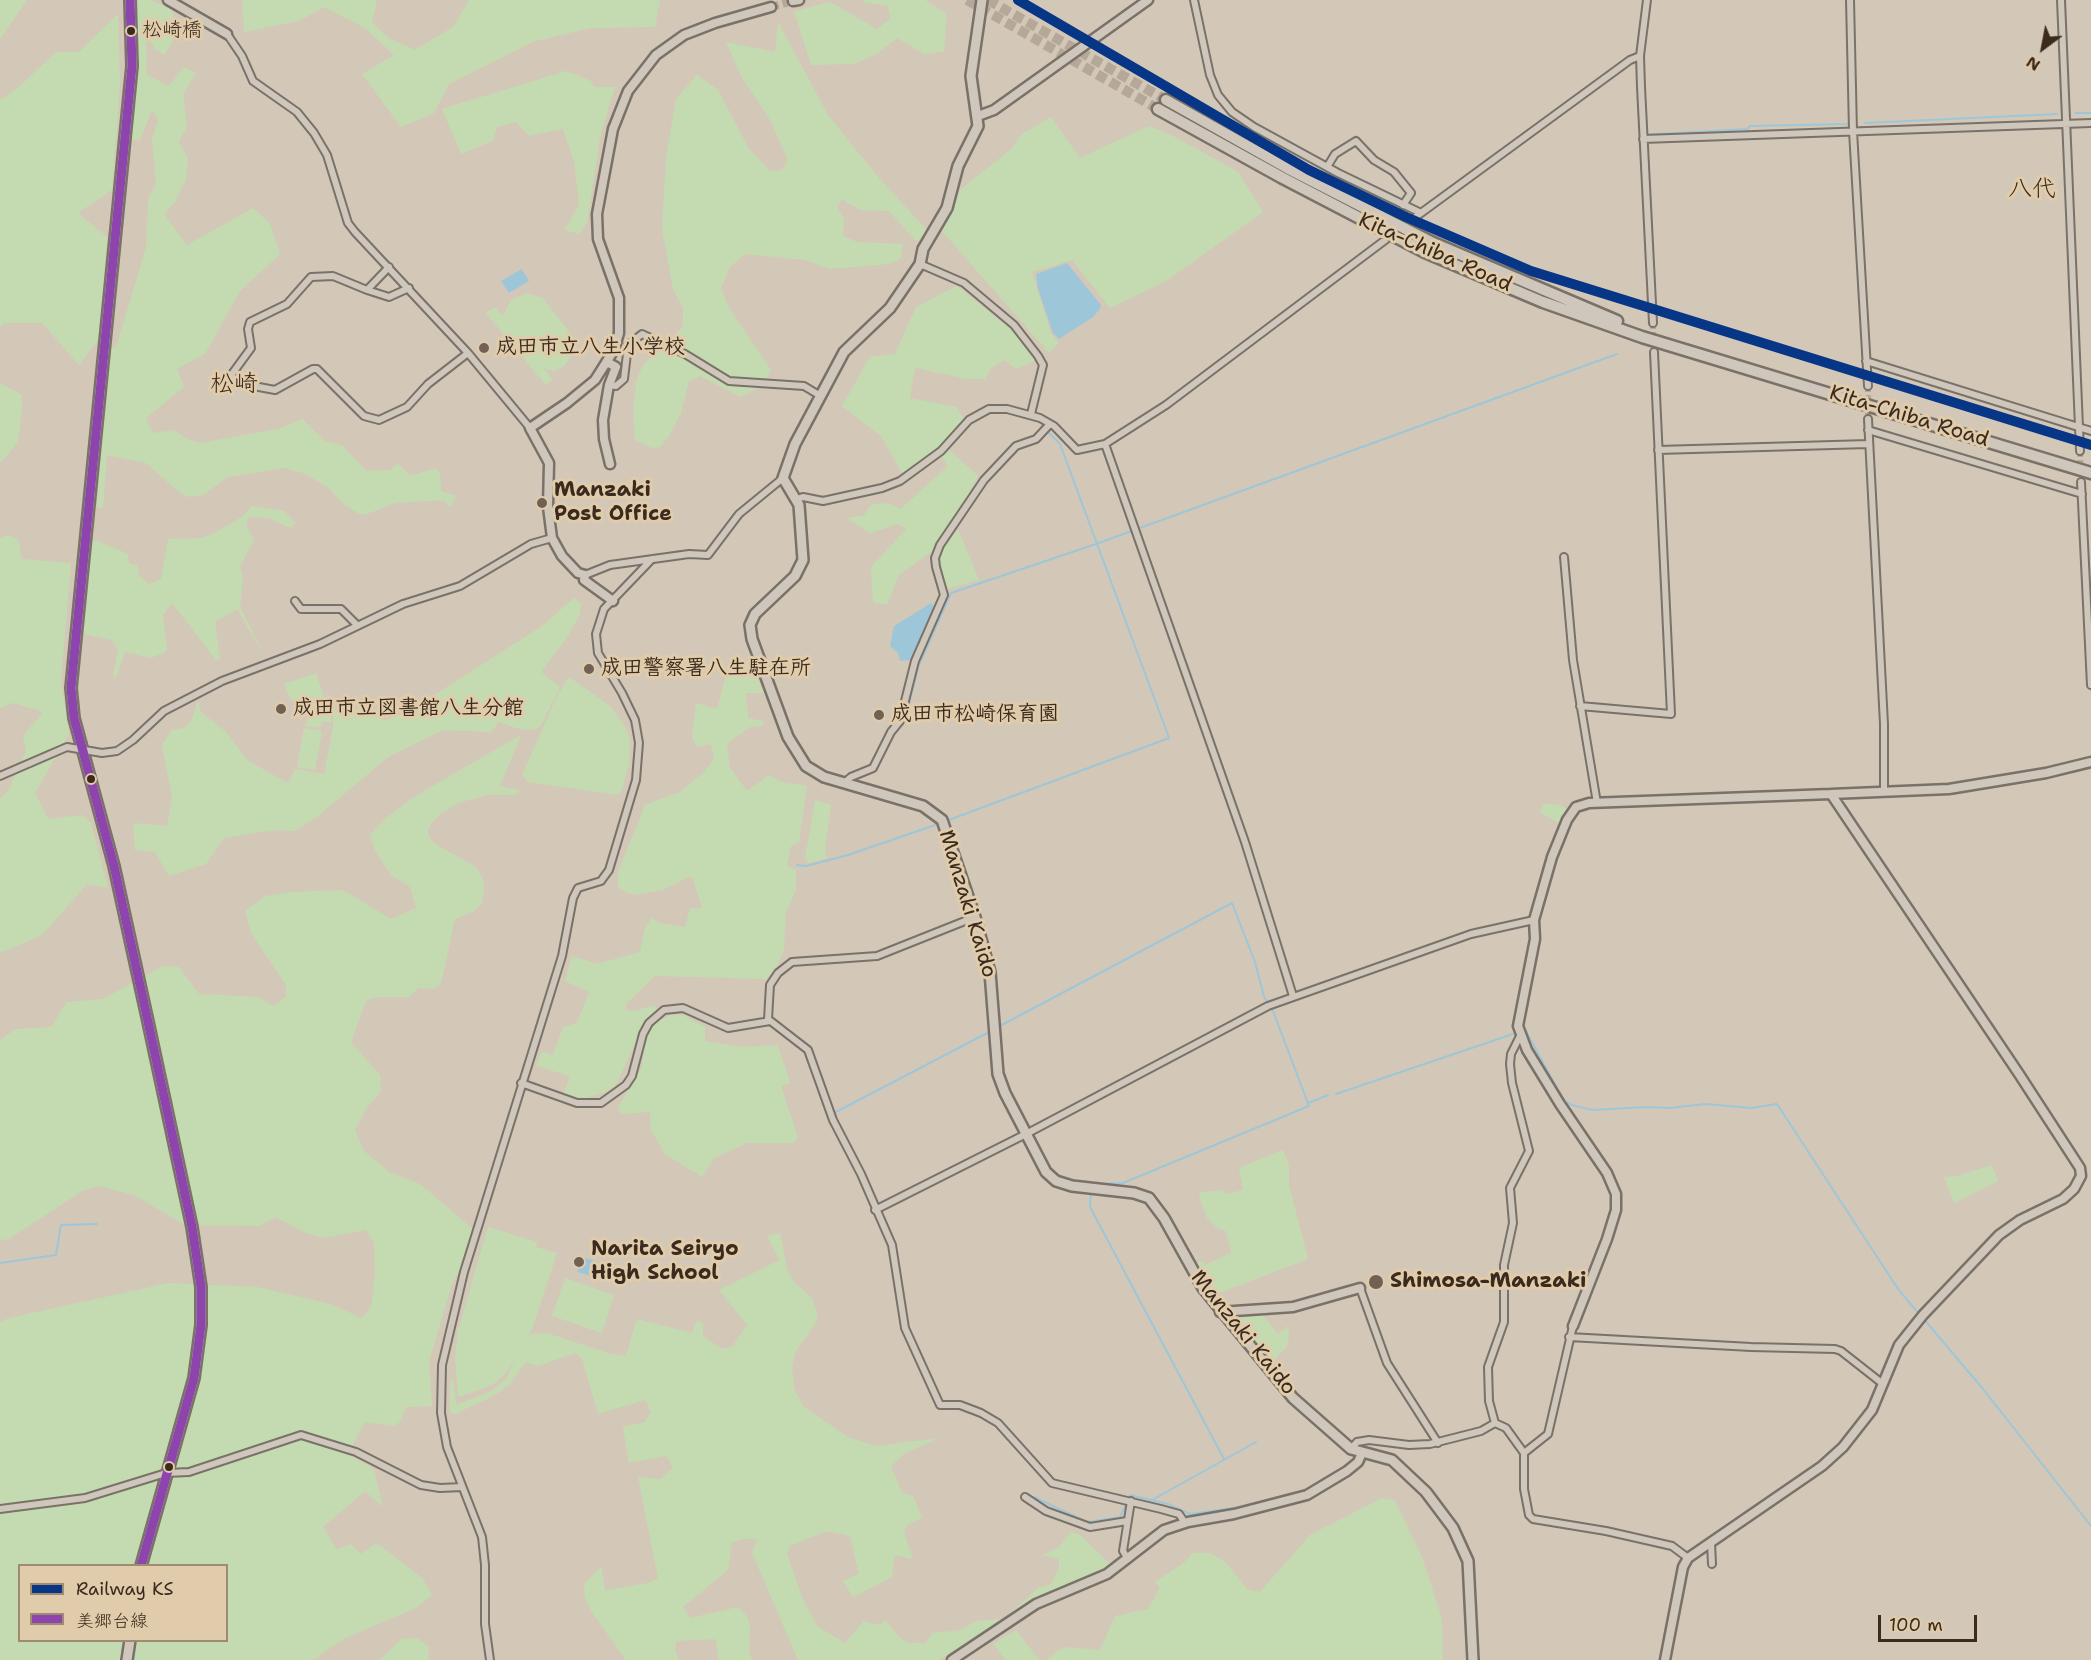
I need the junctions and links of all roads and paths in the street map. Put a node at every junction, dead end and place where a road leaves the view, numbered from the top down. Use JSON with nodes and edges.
{"nodes":[{"id":1,"x":130,"y":0,"type":"edge"},
{"id":2,"x":168,"y":0,"type":"edge"},
{"id":3,"x":982,"y":0,"type":"edge"},
{"id":4,"x":1148,"y":0,"type":"edge"},
{"id":5,"x":1194,"y":0,"type":"edge"},
{"id":6,"x":1647,"y":0,"type":"edge"},
{"id":7,"x":1850,"y":0,"type":"edge"},
{"id":8,"x":2061,"y":0,"type":"edge"},
{"id":9,"x":771,"y":7,"type":"tunnel mouth"},
{"id":10,"x":227,"y":34,"type":"joint"},
{"id":11,"x":1640,"y":56,"type":"junction"},
{"id":12,"x":1162,"y":105,"type":"tunnel mouth"},
{"id":13,"x":978,"y":116,"type":"junction"},
{"id":14,"x":2091,"y":123,"type":"edge"},
{"id":15,"x":2067,"y":124,"type":"junction"},
{"id":16,"x":1853,"y":131,"type":"junction"},
{"id":17,"x":1643,"y":139,"type":"junction"},
{"id":18,"x":1327,"y":167,"type":"junction"},
{"id":19,"x":1404,"y":205,"type":"junction"},
{"id":20,"x":1421,"y":213,"type":"junction"},
{"id":21,"x":920,"y":264,"type":"junction"},
{"id":22,"x":389,"y":267,"type":"junction"},
{"id":23,"x":409,"y":288,"type":"junction"},
{"id":24,"x":367,"y":290,"type":"junction"},
{"id":25,"x":1653,"y":323,"type":"tunnel mouth"},
{"id":26,"x":1654,"y":352,"type":"tunnel mouth"},
{"id":27,"x":468,"y":353,"type":"junction"},
{"id":28,"x":1866,"y":361,"type":"junction"},
{"id":29,"x":607,"y":362,"type":"junction"},
{"id":30,"x":609,"y":385,"type":"junction"},
{"id":31,"x":1868,"y":386,"type":"tunnel mouth"},
{"id":32,"x":819,"y":395,"type":"junction"},
{"id":33,"x":1031,"y":414,"type":"junction"},
{"id":34,"x":1868,"y":419,"type":"tunnel mouth"},
{"id":35,"x":1050,"y":424,"type":"junction"},
{"id":36,"x":2079,"y":426,"type":"junction"},
{"id":37,"x":530,"y":428,"type":"junction"},
{"id":38,"x":1868,"y":430,"type":"junction"},
{"id":39,"x":2091,"y":431,"type":"edge"},
{"id":40,"x":1105,"y":444,"type":"junction"},
{"id":41,"x":1868,"y":444,"type":"junction"},
{"id":42,"x":1658,"y":450,"type":"junction"},
{"id":43,"x":2080,"y":450,"type":"tunnel mouth"},
{"id":44,"x":610,"y":464,"type":"dead end"},
{"id":45,"x":2091,"y":473,"type":"edge"},
{"id":46,"x":783,"y":477,"type":"junction"},
{"id":47,"x":2081,"y":482,"type":"tunnel mouth"},
{"id":48,"x":2082,"y":494,"type":"junction"},
{"id":49,"x":797,"y":499,"type":"junction"},
{"id":50,"x":552,"y":538,"type":"junction"},
{"id":51,"x":1564,"y":557,"type":"dead end"},
{"id":52,"x":652,"y":559,"type":"junction"},
{"id":53,"x":585,"y":575,"type":"junction"},
{"id":54,"x":295,"y":601,"type":"dead end"},
{"id":55,"x":613,"y":601,"type":"junction"},
{"id":56,"x":357,"y":625,"type":"junction"},
{"id":57,"x":2091,"y":685,"type":"edge"},
{"id":58,"x":1580,"y":706,"type":"junction"},
{"id":59,"x":83,"y":750,"type":"junction"},
{"id":60,"x":2091,"y":762,"type":"edge"},
{"id":61,"x":0,"y":776,"type":"edge"},
{"id":62,"x":844,"y":783,"type":"junction"},
{"id":63,"x":1884,"y":792,"type":"junction"},
{"id":64,"x":1831,"y":794,"type":"junction"},
{"id":65,"x":1597,"y":803,"type":"junction"},
{"id":66,"x":975,"y":917,"type":"junction"},
{"id":67,"x":1534,"y":920,"type":"junction"},
{"id":68,"x":1293,"y":996,"type":"junction"},
{"id":69,"x":770,"y":1022,"type":"junction"},
{"id":70,"x":1520,"y":1036,"type":"junction"},
{"id":71,"x":521,"y":1083,"type":"junction"},
{"id":72,"x":1026,"y":1134,"type":"junction"},
{"id":73,"x":875,"y":1210,"type":"junction"},
{"id":74,"x":1360,"y":1288,"type":"joint"},
{"id":75,"x":1220,"y":1312,"type":"junction"},
{"id":76,"x":1573,"y":1326,"type":"joint"},
{"id":77,"x":1569,"y":1337,"type":"junction"},
{"id":78,"x":1883,"y":1384,"type":"junction"},
{"id":79,"x":1495,"y":1423,"type":"junction"},
{"id":80,"x":1438,"y":1443,"type":"junction"},
{"id":81,"x":1351,"y":1449,"type":"junction"},
{"id":82,"x":1524,"y":1453,"type":"junction"},
{"id":83,"x":1362,"y":1454,"type":"junction"},
{"id":84,"x":166,"y":1473,"type":"junction"},
{"id":85,"x":462,"y":1487,"type":"junction"},
{"id":86,"x":1025,"y":1497,"type":"dead end"},
{"id":87,"x":1131,"y":1501,"type":"junction"},
{"id":88,"x":0,"y":1509,"type":"edge"},
{"id":89,"x":1127,"y":1521,"type":"junction"},
{"id":90,"x":1185,"y":1523,"type":"junction"},
{"id":91,"x":1710,"y":1543,"type":"junction"},
{"id":92,"x":1688,"y":1558,"type":"junction"},
{"id":93,"x":1128,"y":1559,"type":"junction"},
{"id":94,"x":142,"y":1564,"type":"edge"},
{"id":95,"x":1712,"y":1564,"type":"dead end"},
{"id":96,"x":130,"y":1642,"type":"edge"},
{"id":97,"x":128,"y":1660,"type":"edge"},
{"id":98,"x":490,"y":1660,"type":"edge"},
{"id":99,"x":952,"y":1660,"type":"edge"},
{"id":100,"x":1473,"y":1660,"type":"edge"},
{"id":101,"x":1665,"y":1660,"type":"edge"}],
"edges":[{"from":1,"to":59,"type":"main road"},
{"from":2,"to":10,"type":"street"},
{"from":3,"to":13,"type":"main road"},
{"from":4,"to":13,"type":"street"},
{"from":5,"to":18,"type":"street"},
{"from":6,"to":11,"type":"street"},
{"from":7,"to":16,"type":"street"},
{"from":8,"to":15,"type":"street"},
{"from":9,"to":29,"type":"street"},
{"from":10,"to":22,"type":"street"},
{"from":11,"to":17,"type":"street"},
{"from":11,"to":20,"type":"street"},
{"from":12,"to":45,"type":"highway","name":"Kita-Chiba Road","bridge":true},
{"from":13,"to":21,"type":"main road"},
{"from":14,"to":15,"type":"street"},
{"from":15,"to":16,"type":"street"},
{"from":15,"to":36,"type":"street"},
{"from":16,"to":17,"type":"street"},
{"from":16,"to":28,"type":"street"},
{"from":17,"to":25,"type":"street"},
{"from":18,"to":19,"type":"street"},
{"from":18,"to":19,"type":"street"},
{"from":19,"to":20,"type":"street"},
{"from":20,"to":40,"type":"street"},
{"from":21,"to":32,"type":"main road"},
{"from":21,"to":33,"type":"street"},
{"from":22,"to":23,"type":"street"},
{"from":22,"to":24,"type":"street"},
{"from":23,"to":24,"type":"street"},
{"from":23,"to":27,"type":"street"},
{"from":24,"to":27,"type":"street"},
{"from":26,"to":42,"type":"street"},
{"from":27,"to":37,"type":"street"},
{"from":28,"to":31,"type":"street"},
{"from":28,"to":36,"type":"street"},
{"from":29,"to":30,"type":"street"},
{"from":29,"to":37,"type":"street"},
{"from":30,"to":32,"type":"street"},
{"from":30,"to":44,"type":"street"},
{"from":32,"to":46,"type":"main road"},
{"from":33,"to":35,"type":"street"},
{"from":33,"to":49,"type":"street"},
{"from":34,"to":38,"type":"street"},
{"from":35,"to":40,"type":"street"},
{"from":35,"to":62,"type":"street"},
{"from":36,"to":39,"type":"street"},
{"from":36,"to":43,"type":"street"},
{"from":37,"to":50,"type":"street"},
{"from":38,"to":41,"type":"street"},
{"from":38,"to":48,"type":"street"},
{"from":40,"to":68,"type":"street"},
{"from":41,"to":42,"type":"street"},
{"from":41,"to":63,"type":"street"},
{"from":42,"to":58,"type":"street"},
{"from":46,"to":49,"type":"main road","name":"Manzaki Kaido"},
{"from":46,"to":52,"type":"street"},
{"from":47,"to":48,"type":"street"},
{"from":48,"to":57,"type":"street"},
{"from":49,"to":62,"type":"main road","name":"Manzaki Kaido"},
{"from":50,"to":53,"type":"street"},
{"from":50,"to":56,"type":"street"},
{"from":51,"to":58,"type":"street"},
{"from":52,"to":53,"type":"street"},
{"from":52,"to":55,"type":"street"},
{"from":53,"to":55,"type":"street"},
{"from":54,"to":56,"type":"street"},
{"from":55,"to":71,"type":"street"},
{"from":56,"to":59,"type":"street"},
{"from":58,"to":65,"type":"street"},
{"from":59,"to":61,"type":"street"},
{"from":59,"to":84,"type":"main road"},
{"from":60,"to":63,"type":"street"},
{"from":62,"to":66,"type":"main road","name":"Manzaki Kaido"},
{"from":63,"to":64,"type":"street"},
{"from":64,"to":65,"type":"street"},
{"from":64,"to":78,"type":"street"},
{"from":65,"to":67,"type":"street"},
{"from":66,"to":69,"type":"street"},
{"from":66,"to":72,"type":"main road","name":"Manzaki Kaido"},
{"from":67,"to":68,"type":"street"},
{"from":67,"to":70,"type":"street"},
{"from":68,"to":72,"type":"street"},
{"from":69,"to":71,"type":"street"},
{"from":69,"to":73,"type":"street"},
{"from":70,"to":76,"type":"street"},
{"from":70,"to":79,"type":"street"},
{"from":71,"to":85,"type":"street"},
{"from":72,"to":73,"type":"street"},
{"from":72,"to":75,"type":"main road","name":"Manzaki Kaido"},
{"from":73,"to":87,"type":"street"},
{"from":74,"to":75,"type":"street"},
{"from":74,"to":80,"type":"street"},
{"from":75,"to":81,"type":"main road","name":"Manzaki Kaido"},
{"from":76,"to":77,"type":"street"},
{"from":77,"to":78,"type":"street"},
{"from":77,"to":82,"type":"street"},
{"from":78,"to":91,"type":"street"},
{"from":79,"to":80,"type":"street"},
{"from":79,"to":82,"type":"street"},
{"from":80,"to":81,"type":"street"},
{"from":81,"to":83,"type":"main road","name":"Manzaki Kaido"},
{"from":82,"to":92,"type":"street"},
{"from":83,"to":90,"type":"street"},
{"from":83,"to":100,"type":"main road","name":"Manzaki Kaido"},
{"from":84,"to":85,"type":"street"},
{"from":84,"to":88,"type":"street"},
{"from":84,"to":94,"type":"main road"},
{"from":85,"to":98,"type":"street"},
{"from":86,"to":89,"type":"street"},
{"from":87,"to":89,"type":"street"},
{"from":87,"to":90,"type":"street"},
{"from":89,"to":93,"type":"street"},
{"from":90,"to":93,"type":"street"},
{"from":91,"to":92,"type":"street"},
{"from":91,"to":95,"type":"street"},
{"from":92,"to":101,"type":"street"},
{"from":93,"to":99,"type":"street"},
{"from":96,"to":97,"type":"main road"}]}
